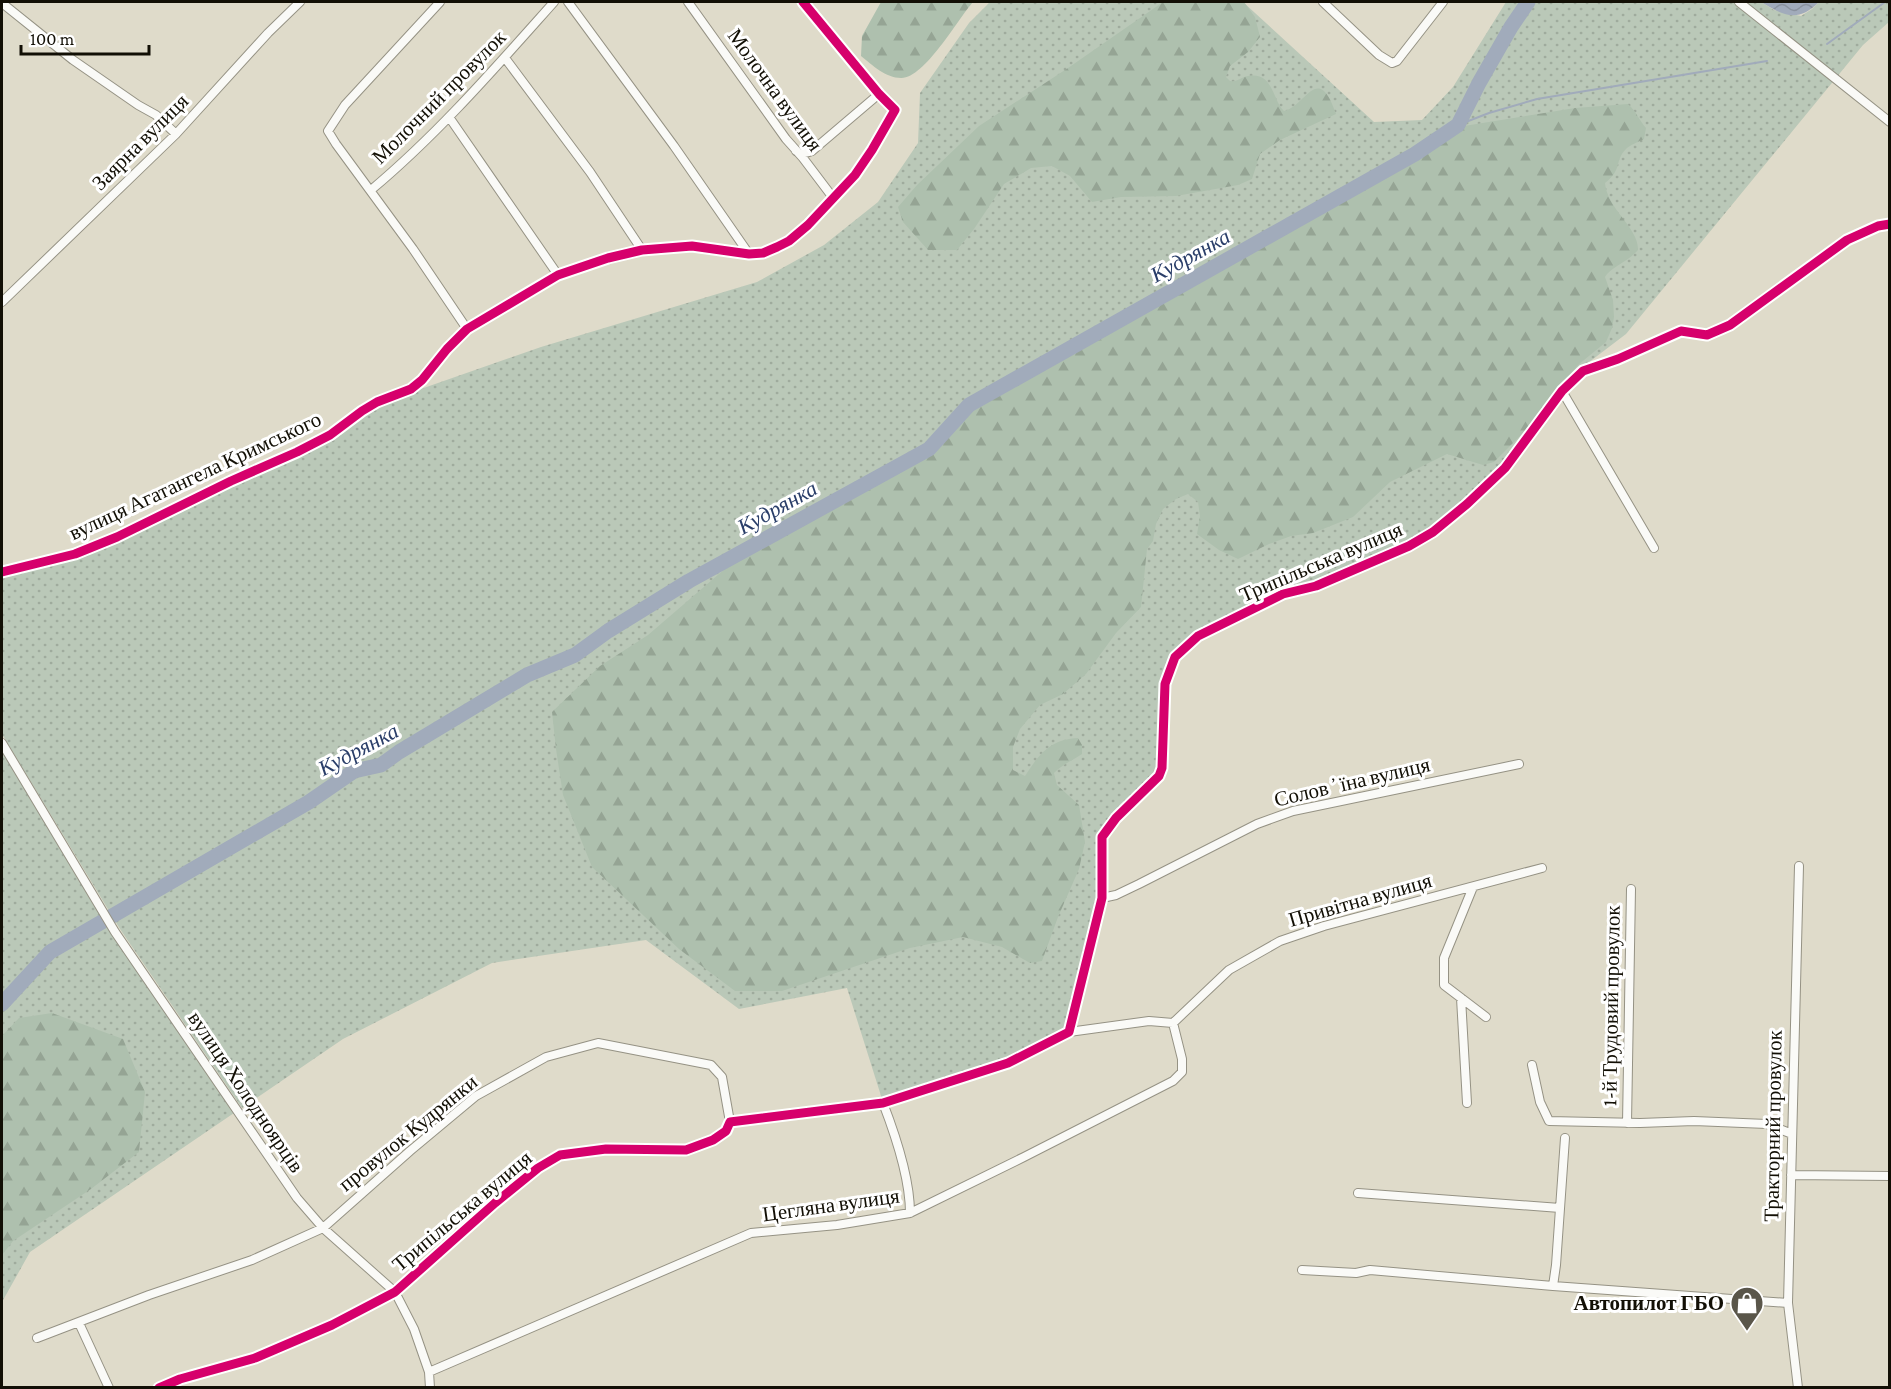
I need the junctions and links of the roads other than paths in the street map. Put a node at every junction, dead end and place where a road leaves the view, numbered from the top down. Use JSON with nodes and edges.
{"nodes":[{"id":1,"x":300,"y":2,"type":"edge"},
{"id":2,"x":440,"y":2,"type":"edge"},
{"id":3,"x":554,"y":2,"type":"edge"},
{"id":4,"x":568,"y":2,"type":"edge"},
{"id":5,"x":688,"y":2,"type":"edge"},
{"id":6,"x":803,"y":2,"type":"edge"},
{"id":7,"x":1323,"y":2,"type":"edge"},
{"id":8,"x":1443,"y":2,"type":"edge"},
{"id":9,"x":1739,"y":2,"type":"edge"},
{"id":10,"x":2,"y":3,"type":"edge"},
{"id":11,"x":505,"y":58,"type":"junction"},
{"id":12,"x":879,"y":94,"type":"junction"},
{"id":13,"x":449,"y":117,"type":"junction"},
{"id":14,"x":1890,"y":122,"type":"edge"},
{"id":15,"x":176,"y":134,"type":"junction"},
{"id":16,"x":796,"y":151,"type":"junction"},
{"id":17,"x":371,"y":190,"type":"junction"},
{"id":18,"x":834,"y":199,"type":"junction"},
{"id":19,"x":1890,"y":224,"type":"edge"},
{"id":20,"x":642,"y":250,"type":"junction"},
{"id":21,"x":749,"y":254,"type":"junction"},
{"id":22,"x":558,"y":275,"type":"junction"},
{"id":23,"x":2,"y":303,"type":"edge"},
{"id":24,"x":467,"y":329,"type":"junction"},
{"id":25,"x":1562,"y":391,"type":"junction"},
{"id":26,"x":1654,"y":548,"type":"dead end"},
{"id":27,"x":2,"y":572,"type":"edge"},
{"id":28,"x":2,"y":743,"type":"edge"},
{"id":29,"x":1519,"y":764,"type":"dead end"},
{"id":30,"x":1798,"y":866,"type":"dead end"},
{"id":31,"x":1542,"y":868,"type":"dead end"},
{"id":32,"x":1473,"y":887,"type":"junction"},
{"id":33,"x":1631,"y":889,"type":"dead end"},
{"id":34,"x":1102,"y":898,"type":"junction"},
{"id":35,"x":1461,"y":998,"type":"junction"},
{"id":36,"x":1485,"y":1017,"type":"dead end"},
{"id":37,"x":1173,"y":1023,"type":"junction"},
{"id":38,"x":1069,"y":1032,"type":"junction"},
{"id":39,"x":1533,"y":1065,"type":"dead end"},
{"id":40,"x":883,"y":1103,"type":"junction"},
{"id":41,"x":1467,"y":1103,"type":"dead end"},
{"id":42,"x":730,"y":1122,"type":"junction"},
{"id":43,"x":1627,"y":1123,"type":"junction"},
{"id":44,"x":1792,"y":1134,"type":"junction"},
{"id":45,"x":1565,"y":1138,"type":"dead end"},
{"id":46,"x":1791,"y":1175,"type":"junction"},
{"id":47,"x":1890,"y":1176,"type":"edge"},
{"id":48,"x":1358,"y":1193,"type":"dead end"},
{"id":49,"x":1560,"y":1208,"type":"junction"},
{"id":50,"x":910,"y":1213,"type":"junction"},
{"id":51,"x":323,"y":1228,"type":"junction"},
{"id":52,"x":1302,"y":1270,"type":"dead end"},
{"id":53,"x":1552,"y":1286,"type":"junction"},
{"id":54,"x":395,"y":1292,"type":"junction"},
{"id":55,"x":1788,"y":1303,"type":"junction"},
{"id":56,"x":79,"y":1323,"type":"junction"},
{"id":57,"x":37,"y":1338,"type":"dead end"},
{"id":58,"x":429,"y":1372,"type":"junction"},
{"id":59,"x":109,"y":1388,"type":"edge"},
{"id":60,"x":159,"y":1388,"type":"edge"},
{"id":61,"x":430,"y":1388,"type":"edge"},
{"id":62,"x":1798,"y":1388,"type":"edge"}],
"edges":[{"from":1,"to":15,"type":"street","name":"Заярна вулиця"},
{"from":2,"to":17,"type":"street"},
{"from":3,"to":11,"type":"street","name":"Молочний провулок"},
{"from":4,"to":21,"type":"street"},
{"from":5,"to":16,"type":"street","name":"Молочна вулиця"},
{"from":6,"to":12,"type":"street"},
{"from":7,"to":8,"type":"street"},
{"from":9,"to":14,"type":"street"},
{"from":10,"to":15,"type":"street"},
{"from":11,"to":13,"type":"street","name":"Молочний провулок"},
{"from":11,"to":20,"type":"street"},
{"from":12,"to":16,"type":"street"},
{"from":12,"to":18,"type":"street","name":"вулиця Агатангела Кримського"},
{"from":13,"to":17,"type":"street","name":"Молочний провулок"},
{"from":13,"to":22,"type":"street"},
{"from":15,"to":23,"type":"street","name":"Заярна вулиця"},
{"from":16,"to":18,"type":"street","name":"Молочна вулиця"},
{"from":17,"to":24,"type":"street"},
{"from":18,"to":21,"type":"street","name":"вулиця Агатангела Кримського"},
{"from":19,"to":25,"type":"street","name":"Трипільська вулиця"},
{"from":20,"to":21,"type":"street","name":"вулиця Агатангела Кримського"},
{"from":20,"to":22,"type":"street","name":"вулиця Агатангела Кримського"},
{"from":22,"to":24,"type":"street","name":"вулиця Агатангела Кримського"},
{"from":24,"to":27,"type":"street","name":"вулиця Агатангела Кримського"},
{"from":25,"to":26,"type":"street"},
{"from":25,"to":34,"type":"street","name":"Трипільська вулиця"},
{"from":28,"to":51,"type":"street","name":"вулиця Холодноярців"},
{"from":29,"to":34,"type":"street","name":"Соловʼїна вулиця"},
{"from":30,"to":44,"type":"street","name":"Тракторний провулок"},
{"from":31,"to":32,"type":"street","name":"Привітна вулиця"},
{"from":32,"to":35,"type":"street"},
{"from":32,"to":37,"type":"street","name":"Привітна вулиця"},
{"from":33,"to":43,"type":"street","name":"1-й Трудовий провулок"},
{"from":34,"to":38,"type":"street","name":"Трипільська вулиця"},
{"from":35,"to":36,"type":"street"},
{"from":35,"to":41,"type":"street"},
{"from":37,"to":38,"type":"street"},
{"from":37,"to":50,"type":"street","name":"Цегляна вулиця"},
{"from":38,"to":40,"type":"street"},
{"from":39,"to":43,"type":"street"},
{"from":40,"to":42,"type":"street"},
{"from":40,"to":50,"type":"street"},
{"from":42,"to":51,"type":"street","name":"провулок Кудрянки"},
{"from":42,"to":54,"type":"street","name":"Трипільська вулиця"},
{"from":43,"to":44,"type":"street"},
{"from":44,"to":46,"type":"street","name":"Тракторний провулок"},
{"from":45,"to":49,"type":"street"},
{"from":46,"to":47,"type":"street"},
{"from":46,"to":55,"type":"street","name":"Тракторний провулок"},
{"from":48,"to":49,"type":"street"},
{"from":49,"to":53,"type":"street"},
{"from":50,"to":58,"type":"street","name":"Цегляна вулиця"},
{"from":51,"to":54,"type":"street","name":"вулиця Холодноярців"},
{"from":51,"to":56,"type":"street","name":"провулок Кудрянки"},
{"from":52,"to":53,"type":"street"},
{"from":53,"to":55,"type":"street"},
{"from":54,"to":58,"type":"street","name":"вулиця Холодноярців"},
{"from":54,"to":60,"type":"street","name":"Трипільська вулиця"},
{"from":55,"to":62,"type":"street","name":"Тракторний провулок"},
{"from":56,"to":57,"type":"street","name":"провулок Кудрянки"},
{"from":56,"to":59,"type":"street"},
{"from":58,"to":61,"type":"street","name":"вулиця Холодноярців"}]}
